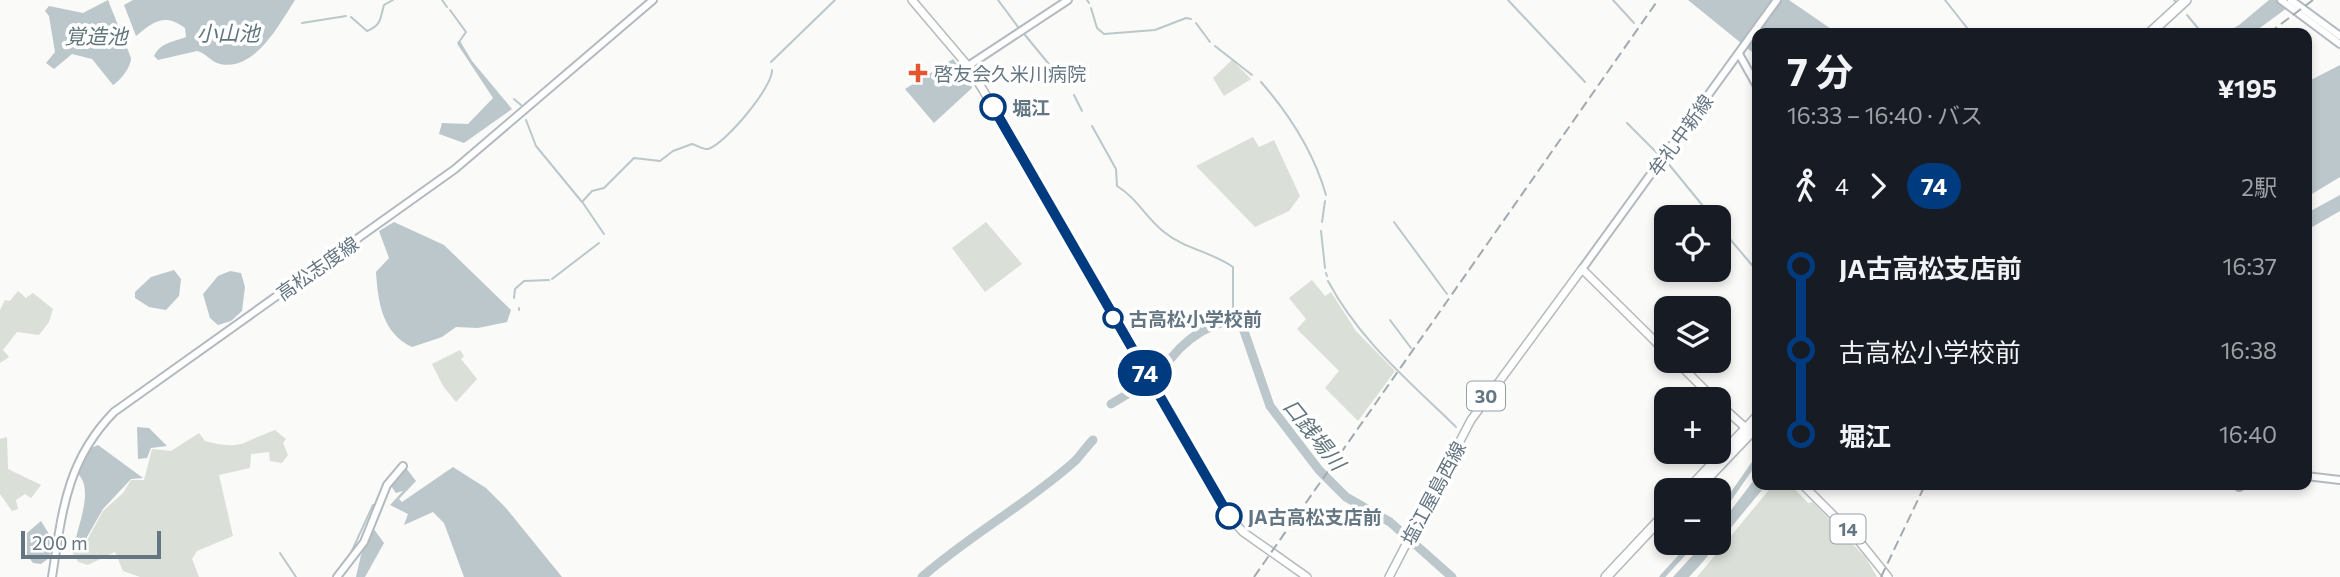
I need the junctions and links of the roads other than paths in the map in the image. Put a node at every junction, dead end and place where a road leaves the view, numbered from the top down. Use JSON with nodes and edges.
{"nodes":[{"id":1,"x":653,"y":0,"type":"edge"},
{"id":2,"x":912,"y":0,"type":"edge"},
{"id":3,"x":1068,"y":0,"type":"edge"},
{"id":4,"x":1777,"y":0,"type":"edge"},
{"id":5,"x":2186,"y":0,"type":"edge"},
{"id":6,"x":2194,"y":0,"type":"edge"},
{"id":7,"x":2281,"y":0,"type":"edge"},
{"id":8,"x":2292,"y":4,"type":"edge"},
{"id":9,"x":1758,"y":28,"type":"edge"},
{"id":10,"x":2155,"y":28,"type":"edge"},
{"id":11,"x":2164,"y":28,"type":"edge"},
{"id":12,"x":2329,"y":32,"type":"junction"},
{"id":13,"x":1752,"y":36,"type":"edge"},
{"id":14,"x":2340,"y":36,"type":"edge"},
{"id":15,"x":2340,"y":44,"type":"edge"},
{"id":16,"x":1741,"y":52,"type":"junction"},
{"id":17,"x":968,"y":66,"type":"junction"},
{"id":18,"x":1752,"y":75,"type":"edge"},
{"id":19,"x":1582,"y":269,"type":"junction"},
{"id":20,"x":1654,"y":340,"type":"edge"},
{"id":21,"x":1688,"y":373,"type":"edge"},
{"id":22,"x":1702,"y":387,"type":"edge"},
{"id":23,"x":1731,"y":413,"type":"edge"},
{"id":24,"x":1752,"y":430,"type":"edge"},
{"id":25,"x":1752,"y":432,"type":"edge"},
{"id":26,"x":1752,"y":432,"type":"edge"},
{"id":27,"x":403,"y":466,"type":"dead end"},
{"id":28,"x":2312,"y":477,"type":"edge"},
{"id":29,"x":1701,"y":478,"type":"edge"},
{"id":30,"x":1708,"y":478,"type":"edge"},
{"id":31,"x":2340,"y":480,"type":"edge"},
{"id":32,"x":1808,"y":490,"type":"edge"},
{"id":33,"x":1654,"y":526,"type":"edge"},
{"id":34,"x":1654,"y":535,"type":"edge"},
{"id":35,"x":52,"y":577,"type":"edge"},
{"id":36,"x":337,"y":577,"type":"edge"},
{"id":37,"x":1307,"y":577,"type":"edge"},
{"id":38,"x":1389,"y":577,"type":"edge"},
{"id":39,"x":1606,"y":577,"type":"edge"},
{"id":40,"x":1614,"y":577,"type":"edge"},
{"id":41,"x":1888,"y":577,"type":"edge"}],
"edges":[{"from":1,"to":35,"type":"main road","name":"高松志度線"},
{"from":2,"to":17,"type":"main road"},
{"from":3,"to":17,"type":"main road"},
{"from":4,"to":9,"type":"main road","name":"牟礼中新線"},
{"from":5,"to":10,"type":"highway"},
{"from":6,"to":11,"type":"highway"},
{"from":7,"to":8,"type":"main road"},
{"from":8,"to":12,"type":"main road"},
{"from":12,"to":14,"type":"main road"},
{"from":12,"to":15,"type":"main road"},
{"from":13,"to":16,"type":"main road","name":"牟礼中新線"},
{"from":16,"to":18,"type":"main road"},
{"from":16,"to":19,"type":"main road","name":"牟礼中新線"},
{"from":17,"to":37,"type":"main road"},
{"from":19,"to":20,"type":"main road"},
{"from":19,"to":38,"type":"main road","name":"塩江屋島西線","number":"30"},
{"from":21,"to":22,"type":"main road"},
{"from":23,"to":24,"type":"main road"},
{"from":25,"to":29,"type":"highway"},
{"from":26,"to":30,"type":"highway"},
{"from":27,"to":36,"type":"main road"},
{"from":28,"to":31,"type":"main road"},
{"from":32,"to":41,"type":"main road","number":"14"},
{"from":33,"to":39,"type":"highway"},
{"from":34,"to":40,"type":"highway"}]}
